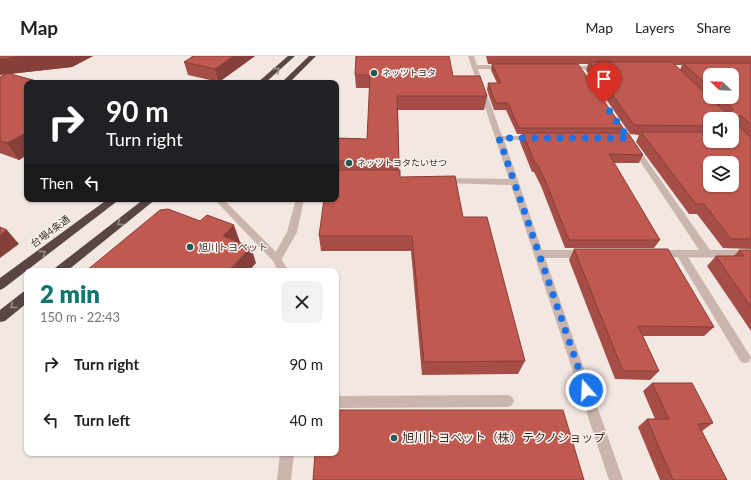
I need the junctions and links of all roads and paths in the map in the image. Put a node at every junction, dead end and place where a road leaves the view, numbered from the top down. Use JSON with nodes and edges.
{"nodes":[{"id":1,"x":292,"y":56,"type":"edge"},
{"id":2,"x":313,"y":56,"type":"edge"},
{"id":3,"x":472,"y":56,"type":"edge"},
{"id":4,"x":475,"y":68,"type":"junction"},
{"id":5,"x":515,"y":68,"type":"edge"},
{"id":6,"x":563,"y":68,"type":"edge"},
{"id":7,"x":610,"y":68,"type":"edge"},
{"id":8,"x":264,"y":80,"type":"edge"},
{"id":9,"x":288,"y":80,"type":"edge"},
{"id":10,"x":611,"y":113,"type":"edge"},
{"id":11,"x":499,"y":138,"type":"junction"},
{"id":12,"x":545,"y":138,"type":"edge"},
{"id":13,"x":437,"y":181,"type":"edge"},
{"id":14,"x":514,"y":182,"type":"junction"},
{"id":15,"x":111,"y":202,"type":"edge"},
{"id":16,"x":147,"y":202,"type":"edge"},
{"id":17,"x":221,"y":202,"type":"edge"},
{"id":18,"x":299,"y":202,"type":"edge"},
{"id":19,"x":539,"y":254,"type":"junction"},
{"id":20,"x":594,"y":254,"type":"edge"},
{"id":21,"x":649,"y":254,"type":"edge"},
{"id":22,"x":680,"y":254,"type":"junction"},
{"id":23,"x":707,"y":254,"type":"junction"},
{"id":24,"x":751,"y":254,"type":"edge"},
{"id":25,"x":277,"y":259,"type":"junction"},
{"id":26,"x":63,"y":268,"type":"edge"},
{"id":27,"x":282,"y":268,"type":"edge"},
{"id":28,"x":0,"y":285,"type":"edge"},
{"id":29,"x":24,"y":298,"type":"edge"},
{"id":30,"x":0,"y":317,"type":"edge"},
{"id":31,"x":745,"y":358,"type":"dead end"},
{"id":32,"x":508,"y":401,"type":"dead end"},
{"id":33,"x":339,"y":402,"type":"edge"},
{"id":34,"x":287,"y":456,"type":"edge"},
{"id":35,"x":284,"y":480,"type":"edge"},
{"id":36,"x":616,"y":480,"type":"edge"}],
"edges":[{"from":8,"to":1,"type":"highway","one_way":true},
{"from":2,"to":9,"type":"highway"},
{"from":3,"to":4,"type":"street"},
{"from":4,"to":5,"type":"street"},
{"from":4,"to":11,"type":"street"},
{"from":6,"to":7,"type":"street"},
{"from":10,"to":23,"type":"street"},
{"from":11,"to":12,"type":"street"},
{"from":11,"to":14,"type":"street"},
{"from":13,"to":14,"type":"street"},
{"from":14,"to":19,"type":"street"},
{"from":28,"to":15,"type":"highway","name":"台場4条通","one_way":true},
{"from":16,"to":26,"type":"highway","one_way":true},
{"from":17,"to":25,"type":"street"},
{"from":18,"to":25,"type":"street"},
{"from":19,"to":20,"type":"street"},
{"from":19,"to":36,"type":"street"},
{"from":21,"to":22,"type":"street"},
{"from":22,"to":23,"type":"street"},
{"from":22,"to":31,"type":"street"},
{"from":23,"to":24,"type":"street"},
{"from":25,"to":27,"type":"street"},
{"from":29,"to":30,"type":"highway","one_way":true},
{"from":32,"to":33,"type":"street"},
{"from":34,"to":35,"type":"street"}]}
